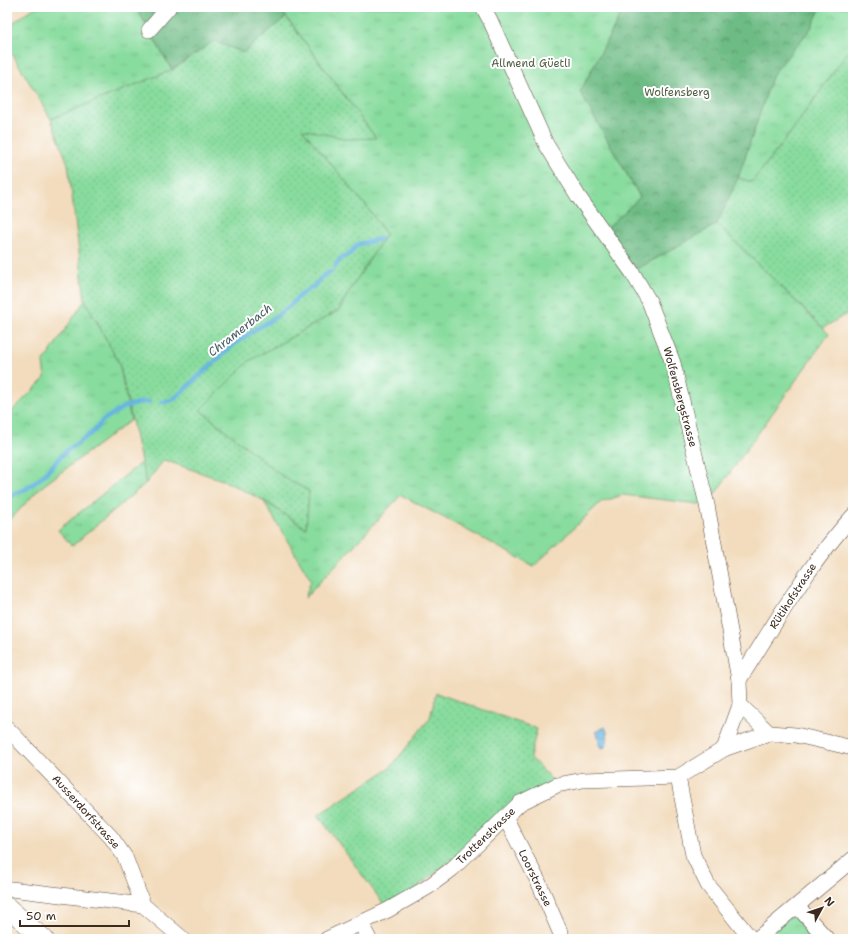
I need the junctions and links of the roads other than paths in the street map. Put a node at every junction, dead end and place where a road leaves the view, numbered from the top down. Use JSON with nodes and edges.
{"nodes":[{"id":1,"x":169,"y":7,"type":"edge"},
{"id":2,"x":483,"y":7,"type":"edge"},
{"id":3,"x":150,"y":30,"type":"dead end"},
{"id":4,"x":853,"y":516,"type":"edge"},
{"id":5,"x":739,"y":680,"type":"junction"},
{"id":6,"x":740,"y":705,"type":"junction"},
{"id":7,"x":7,"y":728,"type":"edge"},
{"id":8,"x":769,"y":733,"type":"junction"},
{"id":9,"x":853,"y":748,"type":"edge"},
{"id":10,"x":724,"y":749,"type":"junction"},
{"id":11,"x":678,"y":777,"type":"junction"},
{"id":12,"x":505,"y":818,"type":"junction"},
{"id":13,"x":853,"y":859,"type":"edge"},
{"id":14,"x":7,"y":890,"type":"edge"},
{"id":15,"x":143,"y":905,"type":"junction"},
{"id":16,"x":797,"y":906,"type":"junction"},
{"id":17,"x":7,"y":907,"type":"edge"},
{"id":18,"x":361,"y":924,"type":"junction"},
{"id":19,"x":44,"y":939,"type":"edge"},
{"id":20,"x":183,"y":939,"type":"edge"},
{"id":21,"x":327,"y":939,"type":"edge"},
{"id":22,"x":370,"y":939,"type":"edge"},
{"id":23,"x":563,"y":939,"type":"edge"},
{"id":24,"x":751,"y":939,"type":"edge"},
{"id":25,"x":758,"y":939,"type":"edge"},
{"id":26,"x":827,"y":939,"type":"edge"}],
"edges":[{"from":1,"to":3,"type":"street"},
{"from":2,"to":5,"type":"street","name":"Wolfensbergstrasse"},
{"from":4,"to":5,"type":"street","name":"Rütihofstrasse"},
{"from":5,"to":6,"type":"street","name":"Wolfensbergstrasse"},
{"from":6,"to":8,"type":"street"},
{"from":6,"to":10,"type":"street"},
{"from":7,"to":15,"type":"street","name":"Ausserdorfstrasse"},
{"from":8,"to":9,"type":"street"},
{"from":8,"to":10,"type":"street","name":"Trottenstrasse"},
{"from":10,"to":11,"type":"street","name":"Trottenstrasse"},
{"from":11,"to":12,"type":"street","name":"Trottenstrasse"},
{"from":11,"to":24,"type":"street"},
{"from":12,"to":18,"type":"street","name":"Trottenstrasse"},
{"from":12,"to":23,"type":"street","name":"Loorstrasse"},
{"from":13,"to":16,"type":"street"},
{"from":14,"to":15,"type":"street"},
{"from":15,"to":20,"type":"street","name":"Ausserdorfstrasse"},
{"from":16,"to":25,"type":"street"},
{"from":16,"to":26,"type":"street"},
{"from":17,"to":19,"type":"street"},
{"from":18,"to":21,"type":"street","name":"Trottenstrasse"},
{"from":18,"to":22,"type":"street"}]}
